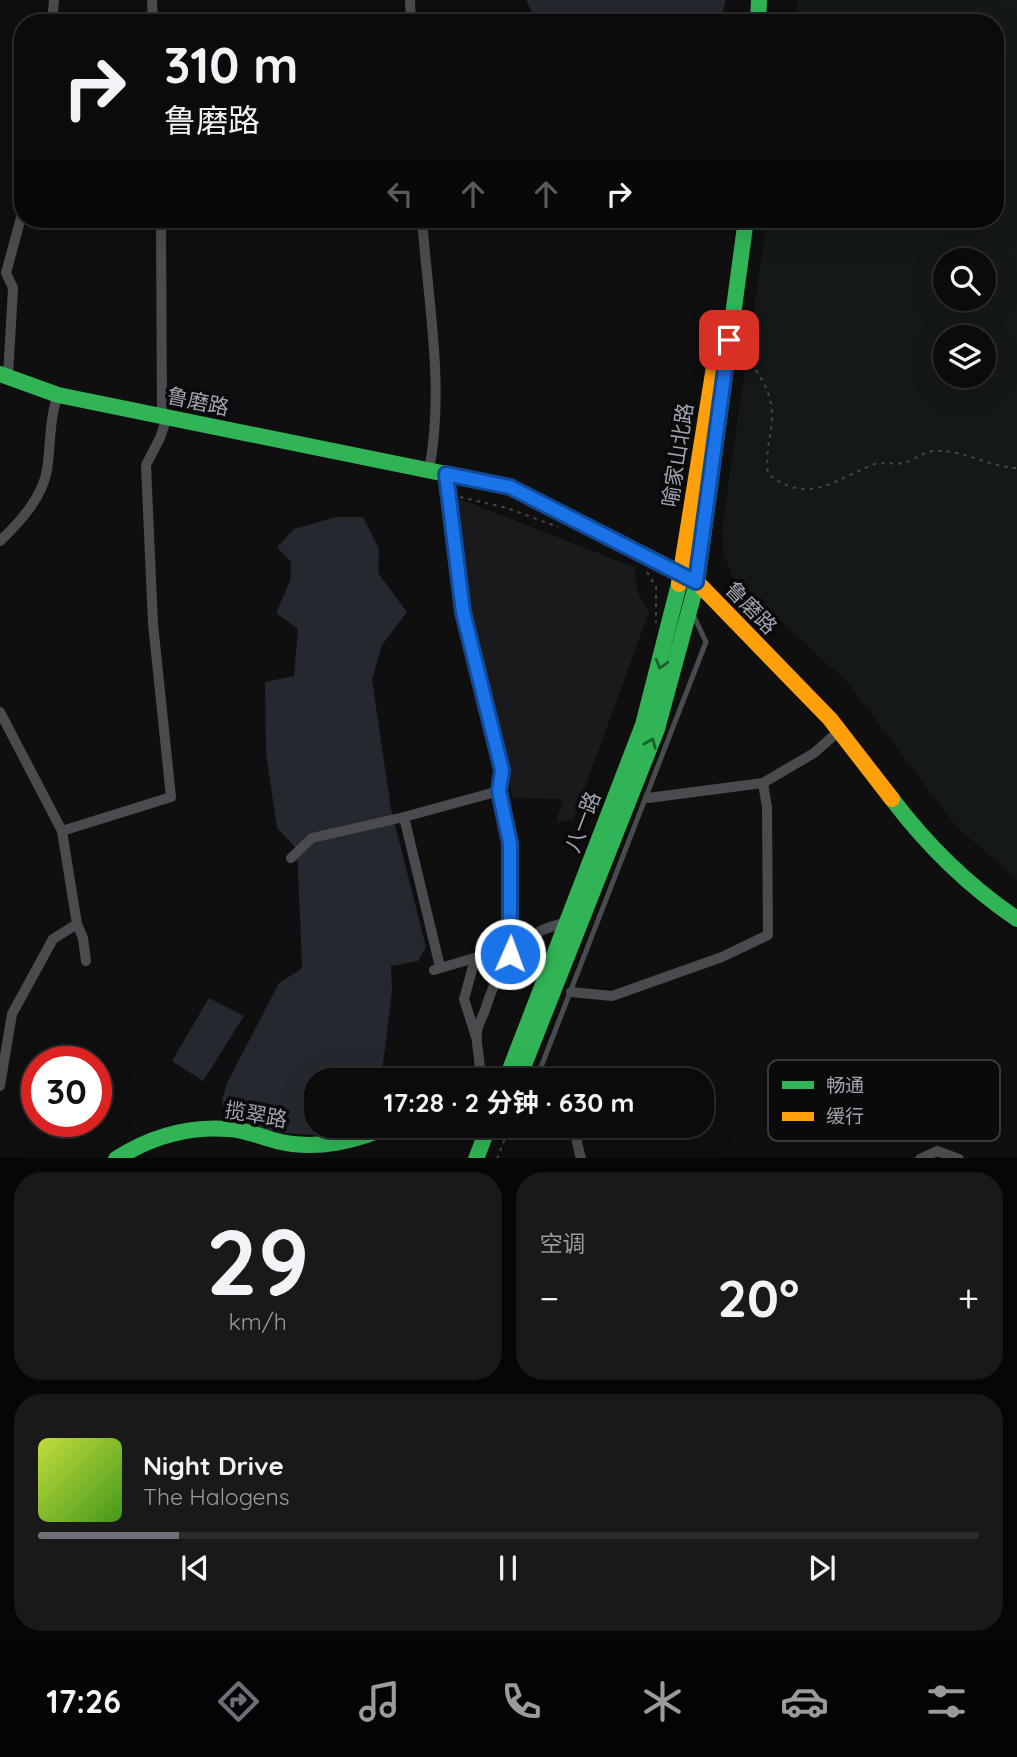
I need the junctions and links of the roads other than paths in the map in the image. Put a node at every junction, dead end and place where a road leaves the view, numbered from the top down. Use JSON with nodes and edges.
{"nodes":[{"id":1,"x":18,"y":228,"type":"edge"},
{"id":2,"x":161,"y":228,"type":"edge"},
{"id":3,"x":423,"y":228,"type":"edge"},
{"id":4,"x":735,"y":228,"type":"edge"},
{"id":5,"x":745,"y":228,"type":"edge"},
{"id":6,"x":4,"y":375,"type":"edge"},
{"id":7,"x":58,"y":395,"type":"junction"},
{"id":8,"x":165,"y":416,"type":"junction"},
{"id":9,"x":429,"y":470,"type":"junction"},
{"id":10,"x":446,"y":474,"type":"junction"},
{"id":11,"x":0,"y":541,"type":"edge"},
{"id":12,"x":681,"y":574,"type":"junction"},
{"id":13,"x":696,"y":582,"type":"junction"},
{"id":14,"x":688,"y":604,"type":"junction"},
{"id":15,"x":0,"y":712,"type":"edge"},
{"id":16,"x":839,"y":731,"type":"junction"},
{"id":17,"x":763,"y":783,"type":"junction"},
{"id":18,"x":499,"y":791,"type":"junction"},
{"id":19,"x":648,"y":798,"type":"junction"},
{"id":20,"x":404,"y":817,"type":"junction"},
{"id":21,"x":62,"y":831,"type":"junction"},
{"id":22,"x":291,"y":858,"type":"dead end"},
{"id":23,"x":1017,"y":919,"type":"edge"},
{"id":24,"x":566,"y":923,"type":"junction"},
{"id":25,"x":77,"y":924,"type":"junction"},
{"id":26,"x":510,"y":954,"type":"junction"},
{"id":27,"x":475,"y":959,"type":"junction"},
{"id":28,"x":86,"y":961,"type":"dead end"},
{"id":29,"x":571,"y":992,"type":"junction"},
{"id":30,"x":477,"y":1039,"type":"junction"},
{"id":31,"x":479,"y":1068,"type":"edge"},
{"id":32,"x":511,"y":1068,"type":"edge"},
{"id":33,"x":523,"y":1068,"type":"edge"},
{"id":34,"x":541,"y":1068,"type":"edge"},
{"id":35,"x":0,"y":1086,"type":"edge"},
{"id":36,"x":344,"y":1138,"type":"edge"},
{"id":37,"x":491,"y":1138,"type":"edge"},
{"id":38,"x":493,"y":1138,"type":"edge"},
{"id":39,"x":576,"y":1138,"type":"edge"},
{"id":40,"x":122,"y":1157,"type":"edge"},
{"id":41,"x":476,"y":1158,"type":"edge"},
{"id":42,"x":488,"y":1158,"type":"edge"},
{"id":43,"x":581,"y":1158,"type":"edge"},
{"id":44,"x":920,"y":1158,"type":"edge"},
{"id":45,"x":959,"y":1158,"type":"edge"}],
"edges":[{"from":1,"to":6,"type":"street"},
{"from":2,"to":8,"type":"street"},
{"from":3,"to":9,"type":"street"},
{"from":4,"to":12,"type":"main road","name":"喻家山北路"},
{"from":5,"to":13,"type":"main road","name":"喻家山北路"},
{"from":6,"to":7,"type":"main road","name":"鲁磨路"},
{"from":7,"to":8,"type":"main road","name":"鲁磨路"},
{"from":7,"to":11,"type":"street"},
{"from":8,"to":9,"type":"main road","name":"鲁磨路"},
{"from":8,"to":21,"type":"street"},
{"from":9,"to":10,"type":"main road","name":"鲁磨路"},
{"from":10,"to":12,"type":"main road","name":"鲁磨路"},
{"from":10,"to":18,"type":"street"},
{"from":12,"to":13,"type":"main road","name":"鲁磨路"},
{"from":12,"to":24,"type":"main road","name":"八一路","one_way":true},
{"from":13,"to":14,"type":"main road","name":"八一路"},
{"from":13,"to":16,"type":"main road","name":"鲁磨路"},
{"from":14,"to":19,"type":"lane"},
{"from":33,"to":14,"type":"main road","name":"八一路","one_way":true},
{"from":15,"to":21,"type":"street"},
{"from":16,"to":17,"type":"street"},
{"from":16,"to":23,"type":"main road","name":"鲁磨路"},
{"from":17,"to":19,"type":"street"},
{"from":17,"to":29,"type":"street"},
{"from":18,"to":20,"type":"street"},
{"from":18,"to":26,"type":"street"},
{"from":19,"to":29,"type":"lane"},
{"from":20,"to":22,"type":"street"},
{"from":20,"to":27,"type":"street"},
{"from":21,"to":25,"type":"street"},
{"from":24,"to":26,"type":"street"},
{"from":24,"to":32,"type":"main road","name":"八一路"},
{"from":25,"to":28,"type":"street"},
{"from":25,"to":35,"type":"street"},
{"from":26,"to":27,"type":"street"},
{"from":26,"to":30,"type":"street"},
{"from":27,"to":30,"type":"street"},
{"from":29,"to":34,"type":"lane"},
{"from":30,"to":31,"type":"street"},
{"from":36,"to":40,"type":"main road","name":"揽翠路"},
{"from":37,"to":41,"type":"main road"},
{"from":38,"to":42,"type":"main road"},
{"from":39,"to":43,"type":"street"},
{"from":44,"to":45,"type":"street"}]}
